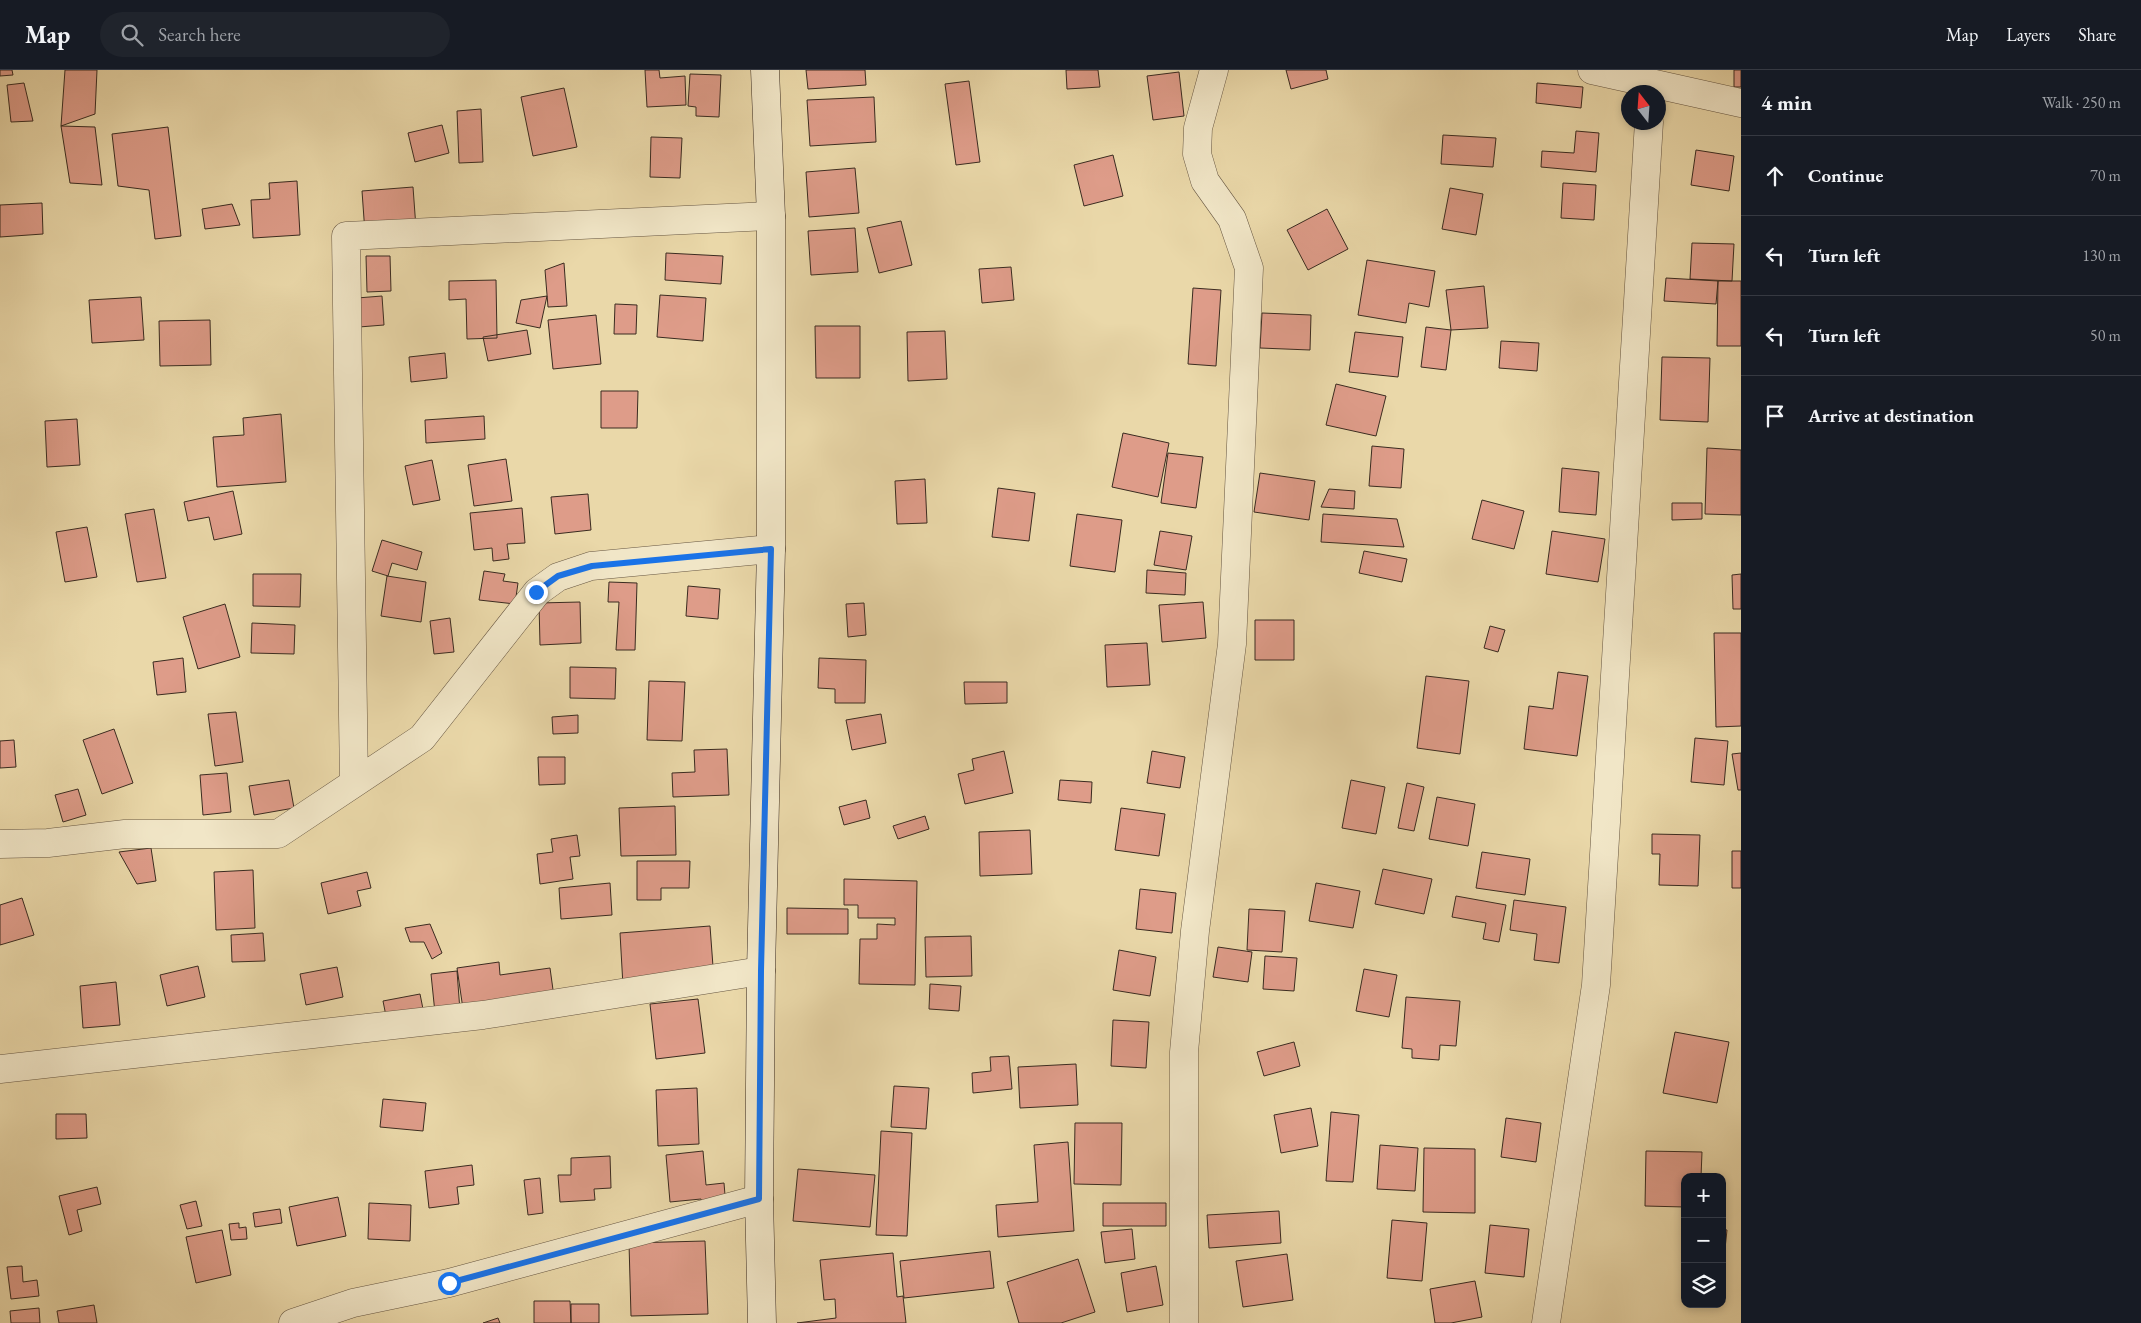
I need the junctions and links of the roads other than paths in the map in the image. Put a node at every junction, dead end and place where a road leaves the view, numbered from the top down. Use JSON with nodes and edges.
{"nodes":[{"id":1,"x":765,"y":70,"type":"edge"},
{"id":2,"x":1214,"y":70,"type":"edge"},
{"id":3,"x":1592,"y":70,"type":"edge"},
{"id":4,"x":1649,"y":82,"type":"edge"},
{"id":5,"x":1741,"y":103,"type":"edge"},
{"id":6,"x":1649,"y":130,"type":"edge"},
{"id":7,"x":771,"y":216,"type":"junction"},
{"id":8,"x":771,"y":549,"type":"junction"},
{"id":9,"x":354,"y":782,"type":"junction"},
{"id":10,"x":0,"y":844,"type":"edge"},
{"id":11,"x":761,"y":971,"type":"junction"},
{"id":12,"x":0,"y":1069,"type":"edge"},
{"id":13,"x":759,"y":1199,"type":"junction"},
{"id":14,"x":293,"y":1323,"type":"edge"},
{"id":15,"x":762,"y":1323,"type":"edge"},
{"id":16,"x":1184,"y":1323,"type":"edge"},
{"id":17,"x":1546,"y":1323,"type":"edge"}],
"edges":[{"from":1,"to":7,"type":"street"},
{"from":2,"to":16,"type":"street"},
{"from":3,"to":4,"type":"street"},
{"from":4,"to":5,"type":"street"},
{"from":6,"to":17,"type":"street"},
{"from":7,"to":8,"type":"street"},
{"from":7,"to":9,"type":"street"},
{"from":8,"to":9,"type":"street"},
{"from":8,"to":11,"type":"street"},
{"from":9,"to":10,"type":"street"},
{"from":11,"to":12,"type":"street"},
{"from":11,"to":13,"type":"street"},
{"from":13,"to":14,"type":"street"},
{"from":13,"to":15,"type":"street"}]}
